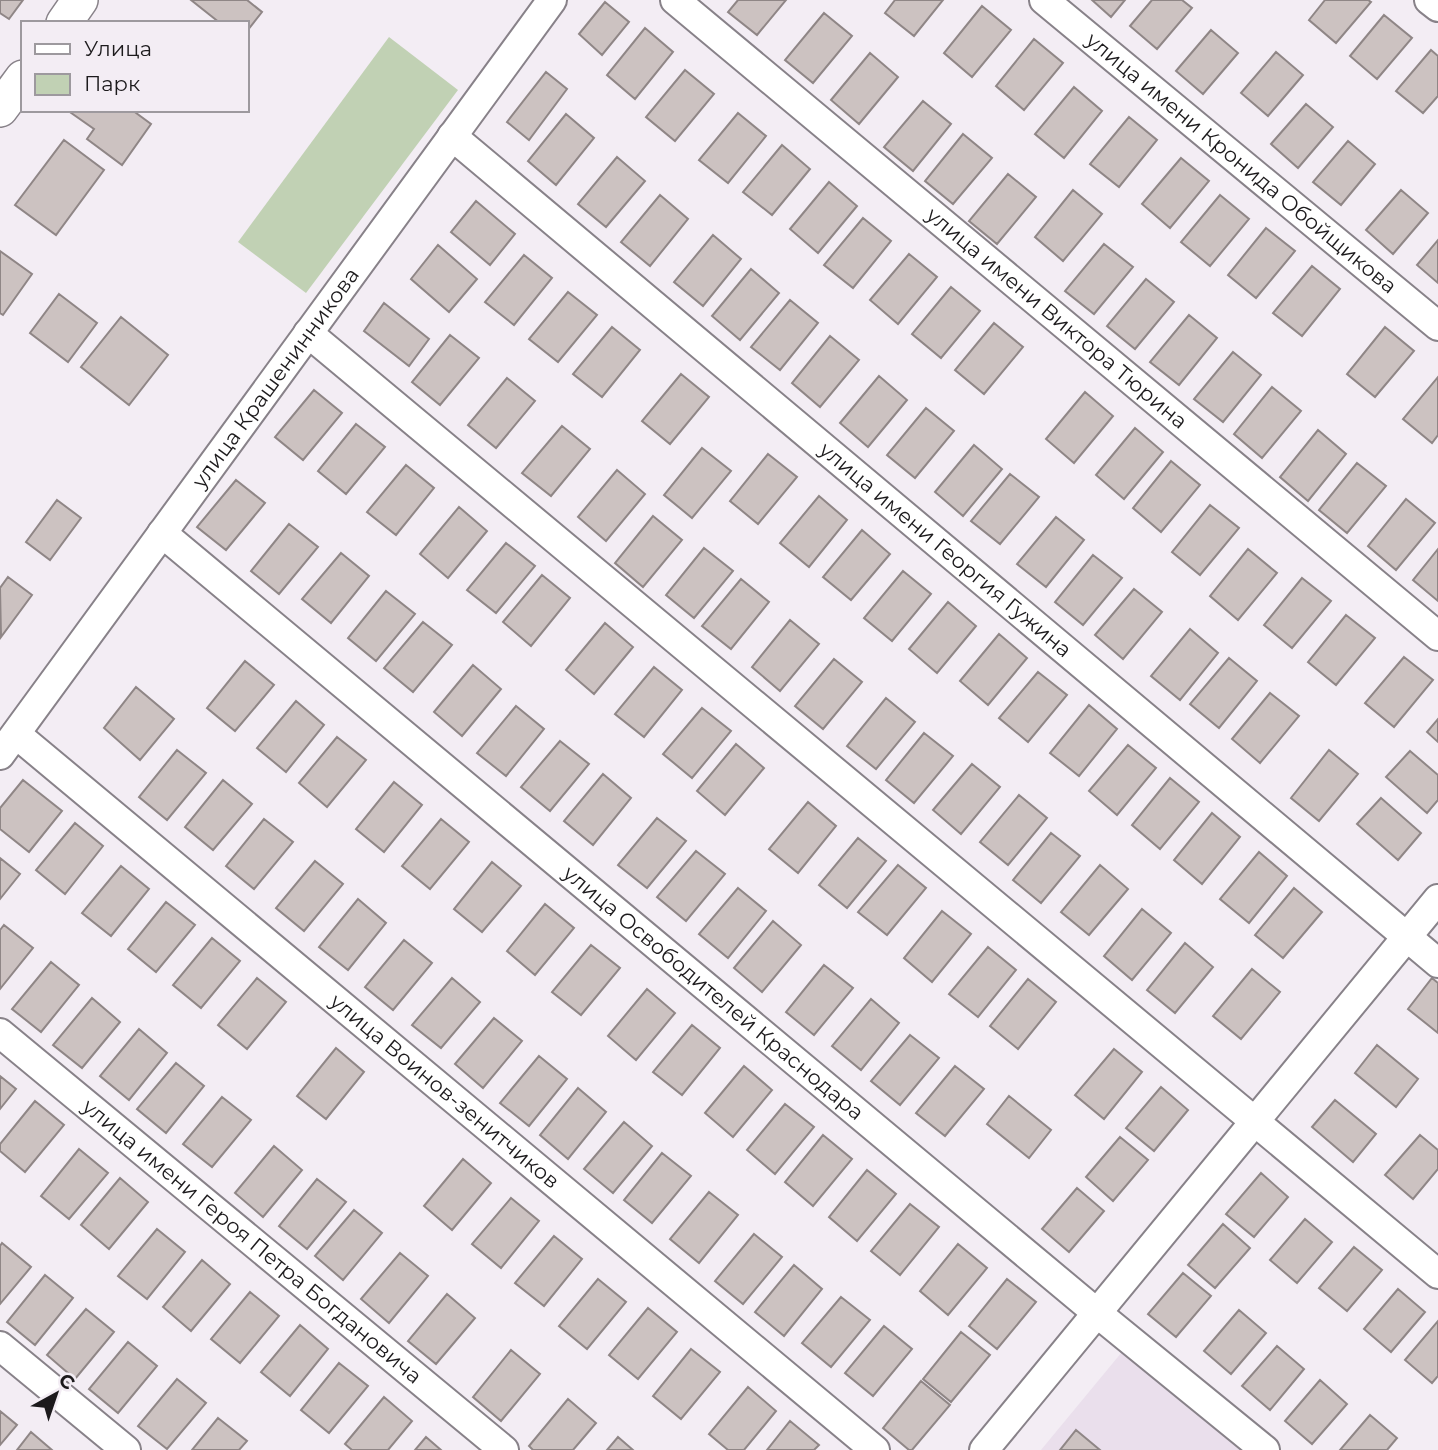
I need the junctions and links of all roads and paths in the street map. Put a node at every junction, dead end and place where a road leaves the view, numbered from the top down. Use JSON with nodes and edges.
{"nodes":[{"id":1,"x":80,"y":0,"type":"edge"},
{"id":2,"x":552,"y":0,"type":"edge"},
{"id":3,"x":675,"y":0,"type":"edge"},
{"id":4,"x":1044,"y":0,"type":"edge"},
{"id":5,"x":1429,"y":0,"type":"edge"},
{"id":6,"x":1438,"y":8,"type":"edge"},
{"id":7,"x":65,"y":21,"type":"edge"},
{"id":8,"x":21,"y":81,"type":"edge"},
{"id":9,"x":0,"y":109,"type":"edge"},
{"id":10,"x":452,"y":136,"type":"junction"},
{"id":11,"x":1438,"y":326,"type":"edge"},
{"id":12,"x":308,"y":333,"type":"junction"},
{"id":13,"x":162,"y":533,"type":"junction"},
{"id":14,"x":1438,"y":636,"type":"edge"},
{"id":15,"x":8,"y":744,"type":"edge"},
{"id":16,"x":1438,"y":898,"type":"edge"},
{"id":17,"x":1406,"y":937,"type":"junction"},
{"id":18,"x":1438,"y":963,"type":"edge"},
{"id":19,"x":0,"y":1033,"type":"edge"},
{"id":20,"x":1254,"y":1122,"type":"junction"},
{"id":21,"x":1438,"y":1274,"type":"edge"},
{"id":22,"x":1097,"y":1313,"type":"junction"},
{"id":23,"x":0,"y":1346,"type":"edge"},
{"id":24,"x":126,"y":1450,"type":"edge"},
{"id":25,"x":504,"y":1450,"type":"edge"},
{"id":26,"x":875,"y":1450,"type":"edge"},
{"id":27,"x":984,"y":1450,"type":"edge"},
{"id":28,"x":1265,"y":1450,"type":"edge"}],
"edges":[{"from":1,"to":7,"type":"street"},
{"from":2,"to":10,"type":"street","name":"улица Крашенинникова"},
{"from":3,"to":14,"type":"street","name":"улица имени Виктора Тюрина"},
{"from":4,"to":11,"type":"street","name":"улица имени Кронида Обойщикова"},
{"from":5,"to":6,"type":"street"},
{"from":8,"to":9,"type":"street"},
{"from":10,"to":12,"type":"street","name":"улица Крашенинникова"},
{"from":10,"to":17,"type":"street","name":"улица имени Георгия Гужина"},
{"from":12,"to":13,"type":"street","name":"улица Крашенинникова"},
{"from":12,"to":20,"type":"street"},
{"from":13,"to":15,"type":"street","name":"улица Крашенинникова"},
{"from":13,"to":22,"type":"street","name":"улица Освободителей Краснодара"},
{"from":15,"to":26,"type":"street","name":"улица Воинов-зенитчиков"},
{"from":16,"to":17,"type":"street"},
{"from":17,"to":18,"type":"street","name":"улица имени Георгия Гужина"},
{"from":17,"to":20,"type":"street"},
{"from":19,"to":25,"type":"street","name":"улица имени Героя Петра Богдановича"},
{"from":20,"to":21,"type":"street"},
{"from":20,"to":22,"type":"street"},
{"from":22,"to":27,"type":"street"},
{"from":22,"to":28,"type":"street","name":"улица Освободителей Краснодара"},
{"from":23,"to":24,"type":"street"}]}
